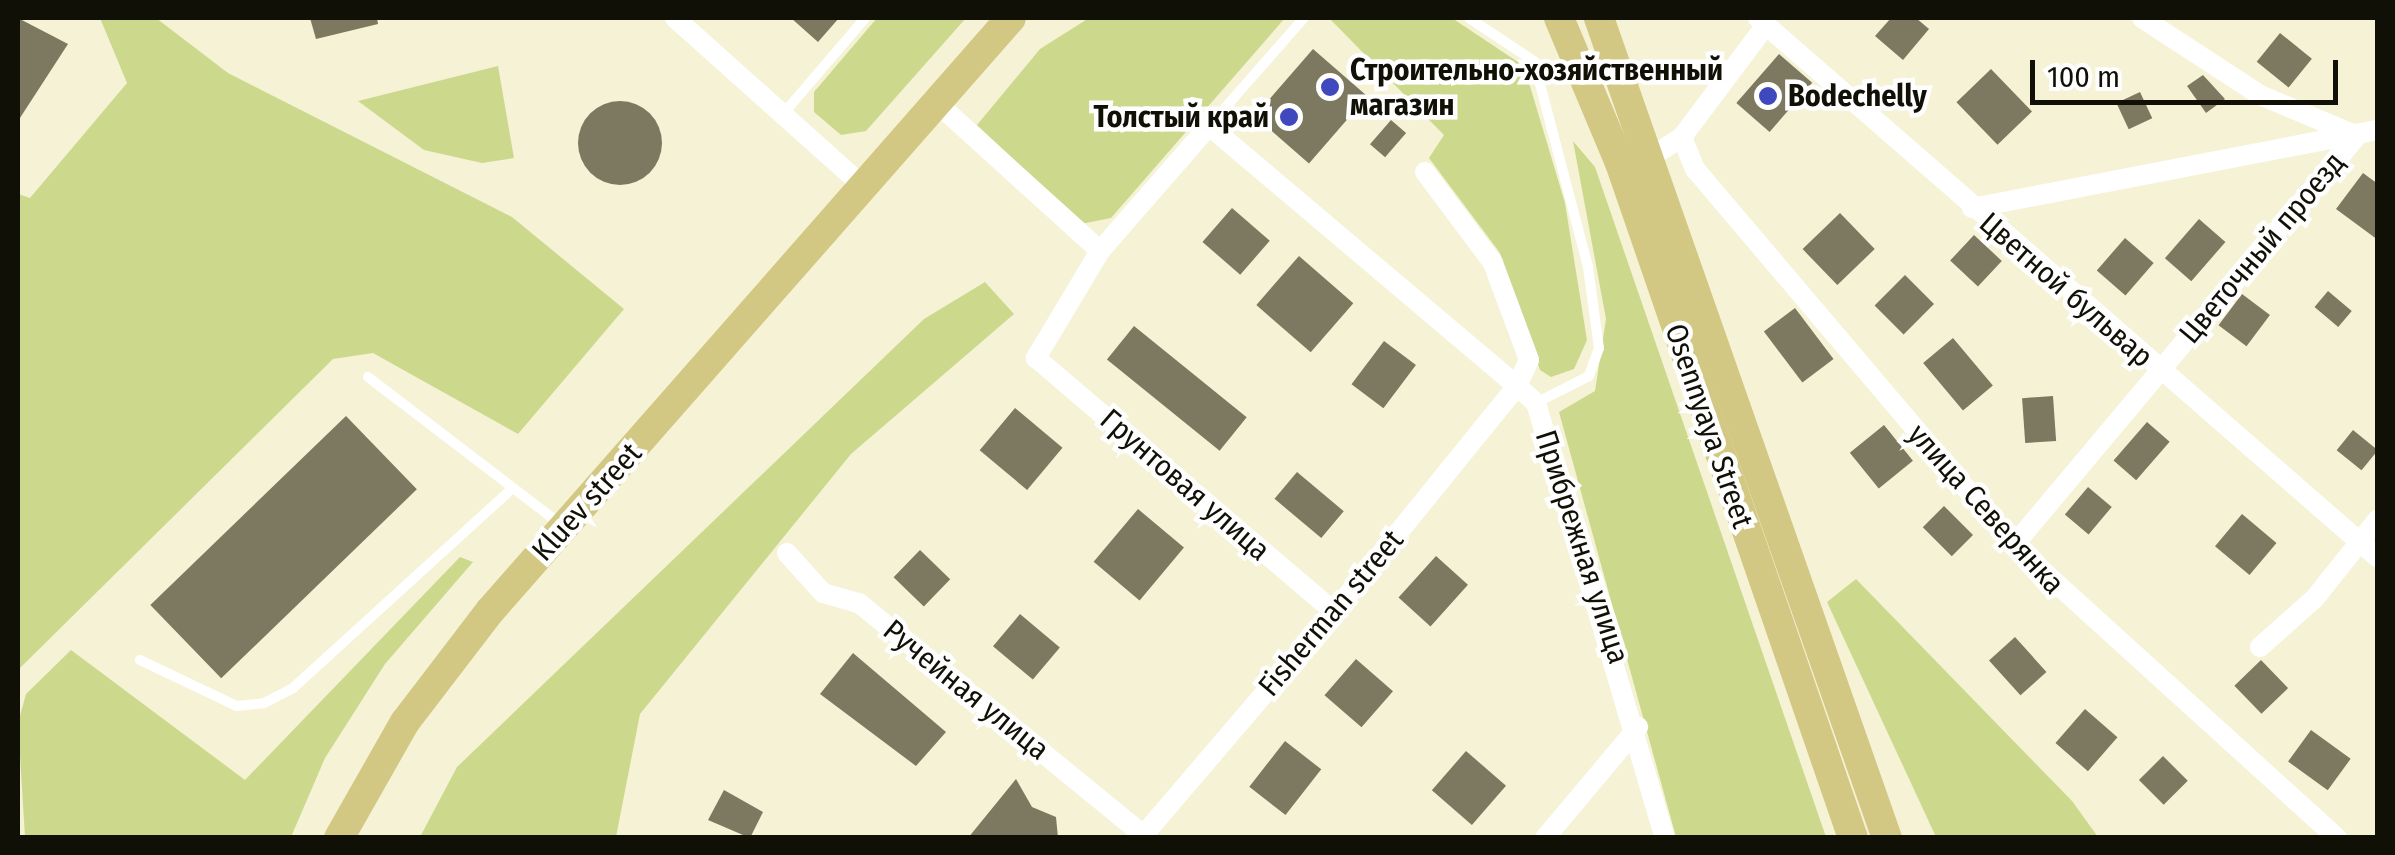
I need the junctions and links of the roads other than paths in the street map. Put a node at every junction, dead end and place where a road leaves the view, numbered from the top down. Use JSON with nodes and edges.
{"nodes":[{"id":1,"x":675,"y":18,"type":"edge"},
{"id":2,"x":865,"y":18,"type":"edge"},
{"id":3,"x":1011,"y":18,"type":"edge"},
{"id":4,"x":1304,"y":18,"type":"edge"},
{"id":5,"x":1468,"y":18,"type":"edge"},
{"id":6,"x":1559,"y":18,"type":"edge"},
{"id":7,"x":1599,"y":18,"type":"edge"},
{"id":8,"x":2142,"y":18,"type":"edge"},
{"id":9,"x":1762,"y":21,"type":"edge"},
{"id":10,"x":938,"y":103,"type":"junction"},
{"id":11,"x":784,"y":113,"type":"junction"},
{"id":12,"x":1210,"y":126,"type":"junction"},
{"id":13,"x":2367,"y":133,"type":"edge"},
{"id":14,"x":1682,"y":137,"type":"junction"},
{"id":15,"x":1646,"y":160,"type":"junction"},
{"id":16,"x":1425,"y":172,"type":"dead end"},
{"id":17,"x":866,"y":189,"type":"junction"},
{"id":18,"x":1972,"y":208,"type":"junction"},
{"id":19,"x":1100,"y":251,"type":"junction"},
{"id":20,"x":2159,"y":371,"type":"junction"},
{"id":21,"x":368,"y":377,"type":"dead end"},
{"id":22,"x":1517,"y":386,"type":"junction"},
{"id":23,"x":1536,"y":403,"type":"junction"},
{"id":24,"x":513,"y":488,"type":"junction"},
{"id":25,"x":2378,"y":519,"type":"edge"},
{"id":26,"x":565,"y":527,"type":"junction"},
{"id":27,"x":2361,"y":544,"type":"junction"},
{"id":28,"x":2014,"y":546,"type":"junction"},
{"id":29,"x":787,"y":553,"type":"dead end"},
{"id":30,"x":2378,"y":558,"type":"edge"},
{"id":31,"x":1334,"y":612,"type":"junction"},
{"id":32,"x":2260,"y":647,"type":"dead end"},
{"id":33,"x":140,"y":660,"type":"dead end"},
{"id":34,"x":1638,"y":727,"type":"junction"},
{"id":35,"x":1142,"y":836,"type":"edge"},
{"id":36,"x":338,"y":838,"type":"edge"},
{"id":37,"x":1546,"y":838,"type":"edge"},
{"id":38,"x":1664,"y":838,"type":"edge"},
{"id":39,"x":1854,"y":838,"type":"edge"},
{"id":40,"x":1887,"y":838,"type":"edge"},
{"id":41,"x":2337,"y":838,"type":"edge"}],
"edges":[{"from":1,"to":11,"type":"street"},
{"from":2,"to":11,"type":"lane"},
{"from":3,"to":10,"type":"main road"},
{"from":4,"to":12,"type":"lane"},
{"from":5,"to":23,"type":"lane"},
{"from":6,"to":39,"type":"main road","name":"Osennyaya Street"},
{"from":7,"to":15,"type":"main road","name":"Osennyaya Street"},
{"from":8,"to":13,"type":"street"},
{"from":9,"to":14,"type":"street"},
{"from":9,"to":18,"type":"street","name":"Цветной бульвар"},
{"from":10,"to":17,"type":"main road"},
{"from":10,"to":19,"type":"street"},
{"from":11,"to":17,"type":"street"},
{"from":12,"to":19,"type":"street"},
{"from":12,"to":22,"type":"street","name":"Прибрежная улица"},
{"from":13,"to":18,"type":"street"},
{"from":13,"to":20,"type":"street","name":"Цветочный проезд"},
{"from":14,"to":15,"type":"street"},
{"from":14,"to":28,"type":"street","name":"улица Северянка"},
{"from":15,"to":40,"type":"main road","name":"Osennyaya Street"},
{"from":16,"to":22,"type":"street"},
{"from":17,"to":26,"type":"main road","name":"Kluev street"},
{"from":18,"to":20,"type":"street","name":"Цветной бульвар"},
{"from":19,"to":31,"type":"street","name":"Грунтовая улица"},
{"from":20,"to":27,"type":"street","name":"Цветной бульвар"},
{"from":20,"to":28,"type":"street","name":"Цветочный проезд"},
{"from":21,"to":24,"type":"lane"},
{"from":22,"to":23,"type":"street","name":"Прибрежная улица"},
{"from":22,"to":31,"type":"street","name":"Fisherman street"},
{"from":23,"to":34,"type":"street","name":"Прибрежная улица"},
{"from":24,"to":26,"type":"lane"},
{"from":24,"to":33,"type":"lane"},
{"from":25,"to":27,"type":"street"},
{"from":26,"to":36,"type":"main road","name":"Kluev street"},
{"from":27,"to":30,"type":"street","name":"Цветной бульвар"},
{"from":27,"to":32,"type":"street"},
{"from":28,"to":41,"type":"street","name":"улица Северянка"},
{"from":29,"to":35,"type":"street","name":"Ручейная улица"},
{"from":31,"to":35,"type":"street","name":"Fisherman street"},
{"from":34,"to":37,"type":"street"},
{"from":34,"to":38,"type":"street","name":"Прибрежная улица"}]}
